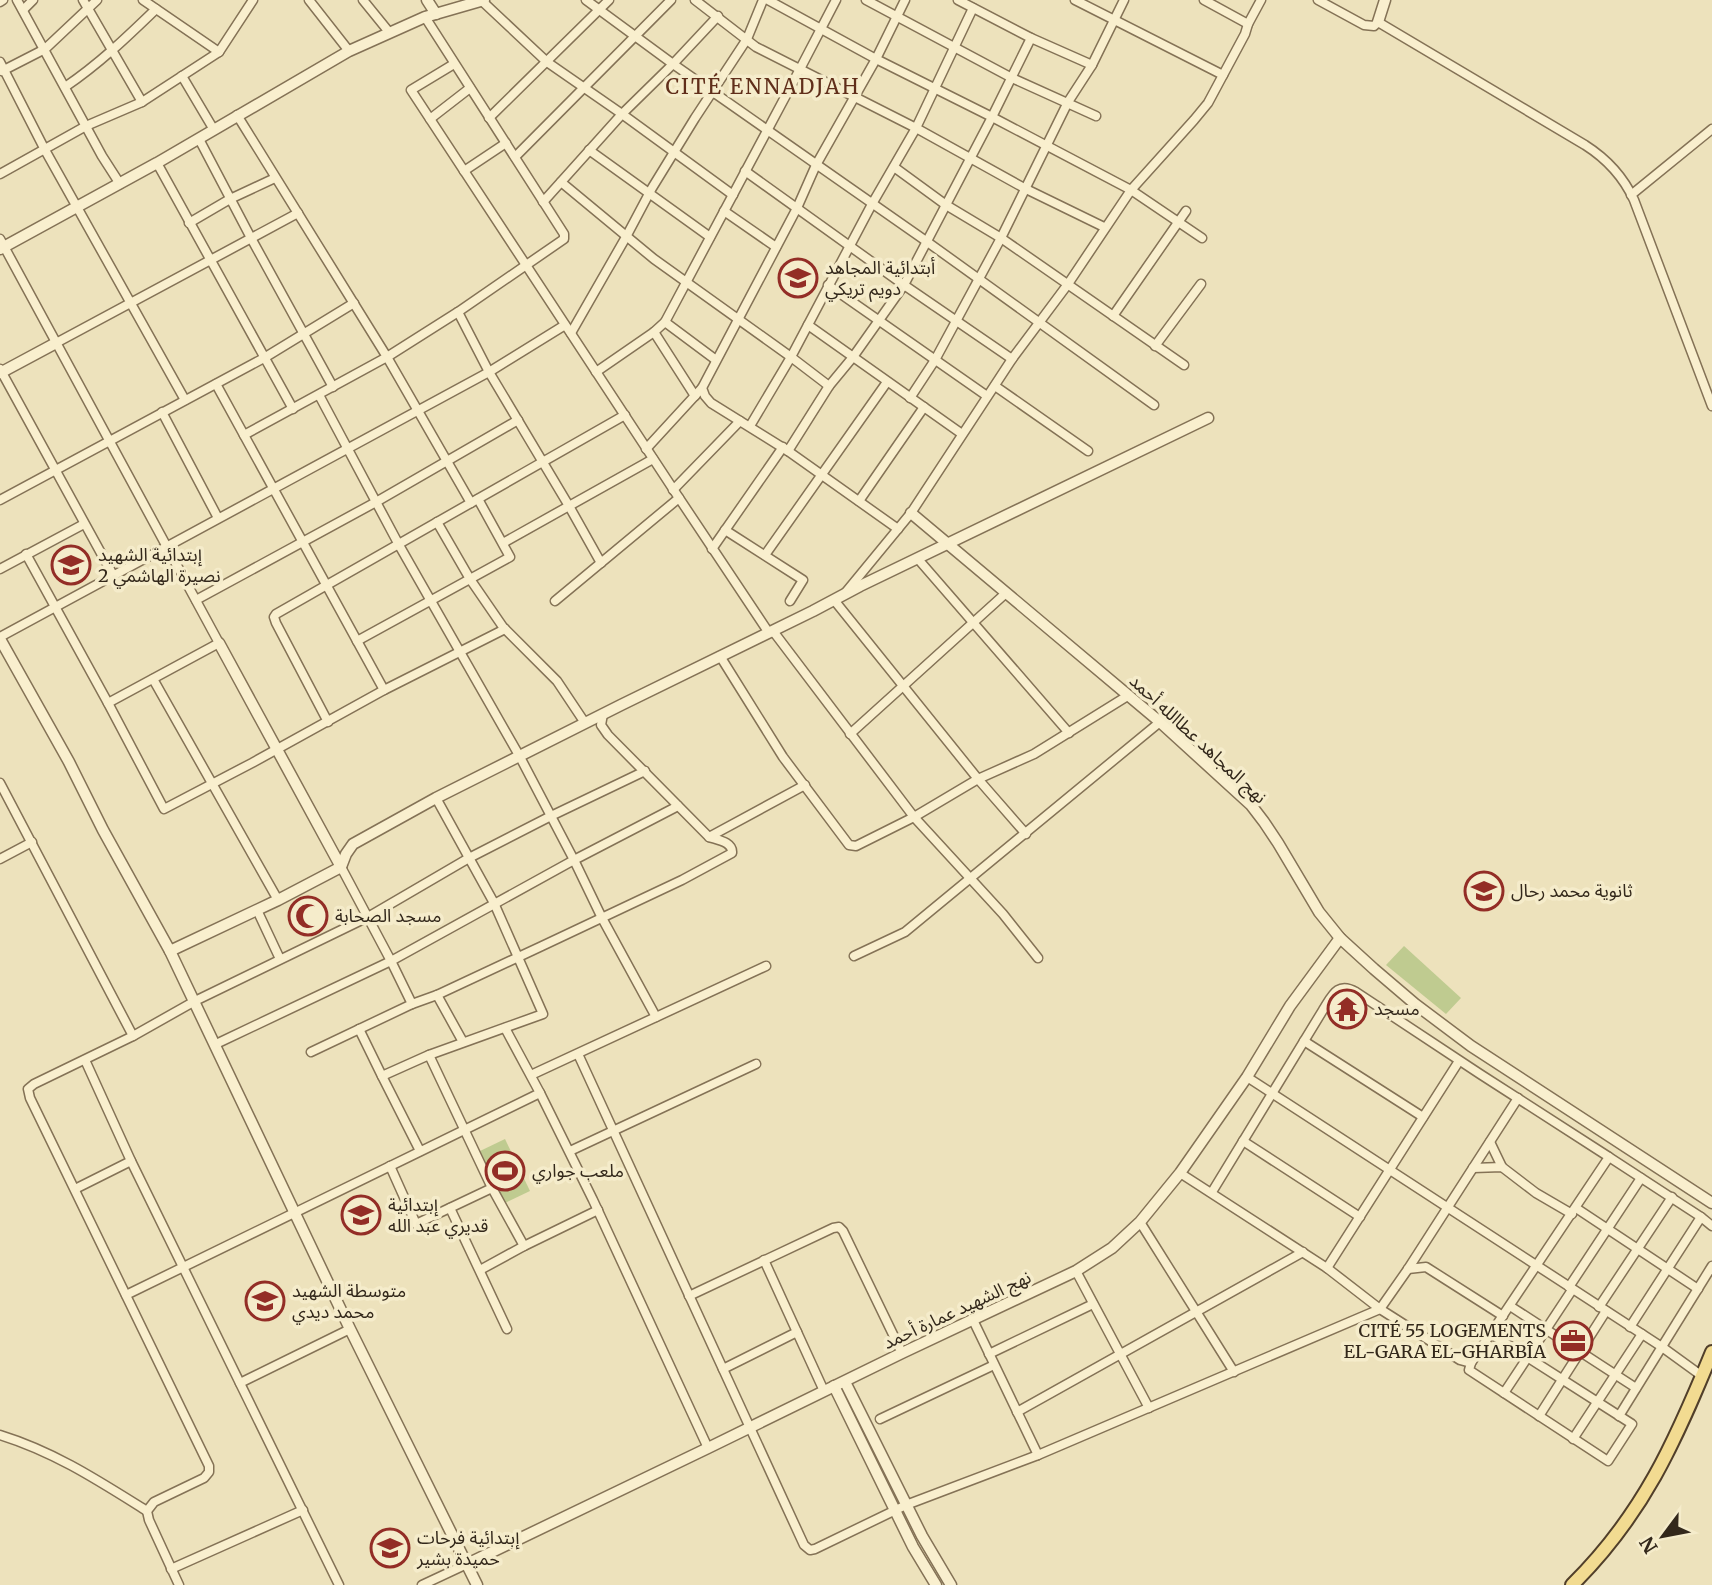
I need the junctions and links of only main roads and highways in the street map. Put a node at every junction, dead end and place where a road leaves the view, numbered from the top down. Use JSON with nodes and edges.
{"nodes":[{"id":1,"x":1712,"y":1352,"type":"edge"},
{"id":2,"x":1572,"y":1585,"type":"edge"}],
"edges":[{"from":1,"to":2,"type":"main road"}]}
